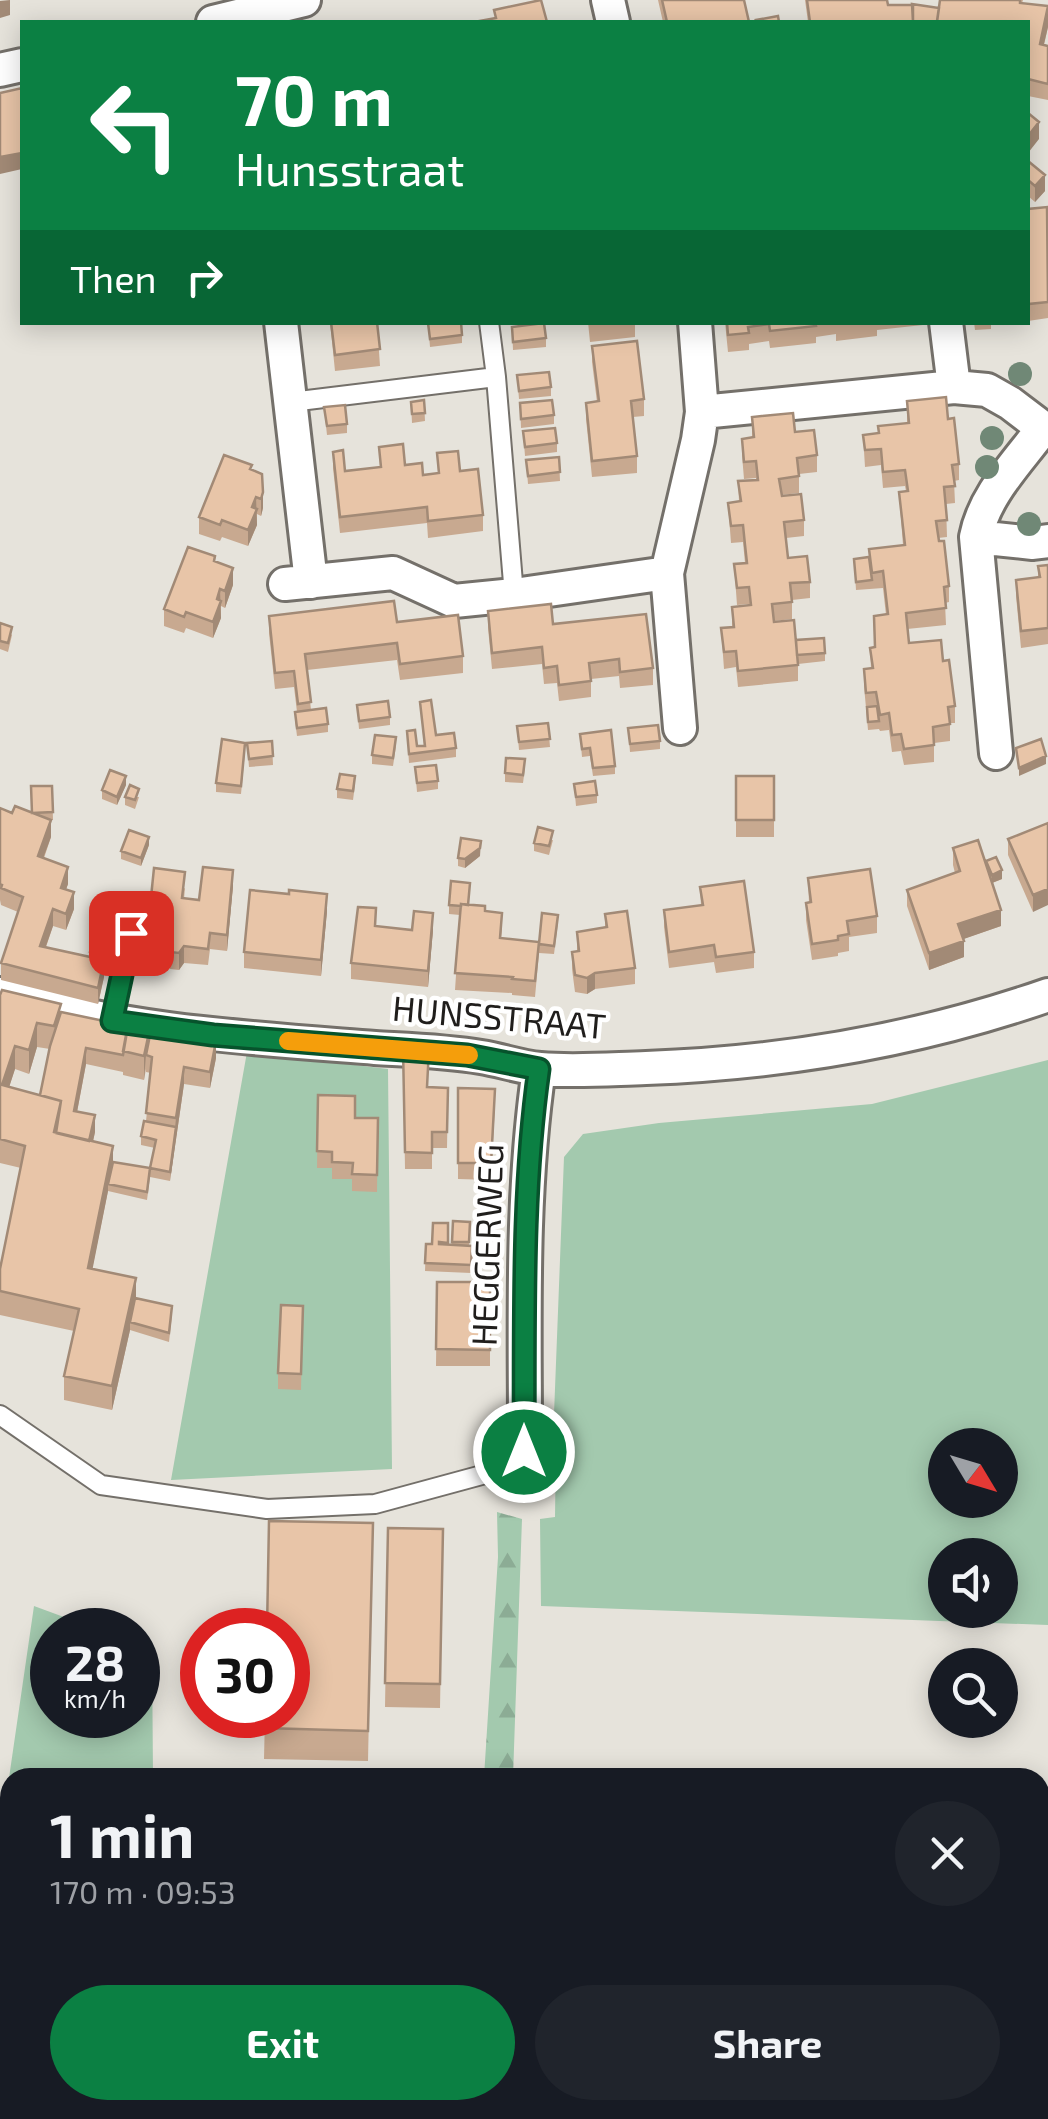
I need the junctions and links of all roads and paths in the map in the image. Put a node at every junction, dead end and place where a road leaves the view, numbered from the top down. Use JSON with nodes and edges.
{"nodes":[{"id":1,"x":304,"y":0,"type":"edge"},
{"id":2,"x":221,"y":20,"type":"edge"},
{"id":3,"x":281,"y":325,"type":"edge"},
{"id":4,"x":490,"y":325,"type":"edge"},
{"id":5,"x":695,"y":325,"type":"edge"},
{"id":6,"x":946,"y":325,"type":"edge"},
{"id":7,"x":496,"y":377,"type":"junction"},
{"id":8,"x":954,"y":387,"type":"junction"},
{"id":9,"x":291,"y":402,"type":"junction"},
{"id":10,"x":702,"y":412,"type":"junction"},
{"id":11,"x":1045,"y":430,"type":"edge"},
{"id":12,"x":976,"y":537,"type":"junction"},
{"id":13,"x":1048,"y":541,"type":"edge"},
{"id":14,"x":668,"y":573,"type":"junction"},
{"id":15,"x":514,"y":595,"type":"junction"},
{"id":16,"x":680,"y":728,"type":"dead end"},
{"id":17,"x":996,"y":753,"type":"dead end"},
{"id":18,"x":131,"y":933,"type":"dead end"},
{"id":19,"x":0,"y":994,"type":"edge"},
{"id":20,"x":1048,"y":995,"type":"edge"},
{"id":21,"x":112,"y":1021,"type":"junction"},
{"id":22,"x":539,"y":1069,"type":"junction"},
{"id":23,"x":0,"y":1415,"type":"edge"},
{"id":24,"x":525,"y":1476,"type":"joint"}],
"edges":[{"from":1,"to":2,"type":"street"},
{"from":3,"to":9,"type":"street"},
{"from":4,"to":7,"type":"lane"},
{"from":5,"to":10,"type":"street"},
{"from":6,"to":8,"type":"street"},
{"from":7,"to":9,"type":"lane"},
{"from":7,"to":15,"type":"lane"},
{"from":8,"to":10,"type":"street"},
{"from":8,"to":11,"type":"street"},
{"from":9,"to":15,"type":"street"},
{"from":10,"to":14,"type":"street"},
{"from":11,"to":12,"type":"street"},
{"from":12,"to":13,"type":"street"},
{"from":12,"to":17,"type":"street"},
{"from":14,"to":15,"type":"street"},
{"from":14,"to":16,"type":"street"},
{"from":18,"to":21,"type":"lane"},
{"from":19,"to":21,"type":"street","name":"HUNSSTRAAT"},
{"from":20,"to":22,"type":"street","name":"HUNSSTRAAT"},
{"from":21,"to":22,"type":"street","name":"HUNSSTRAAT"},
{"from":22,"to":24,"type":"street","name":"HEGGERWEG"},
{"from":23,"to":24,"type":"lane"}]}
